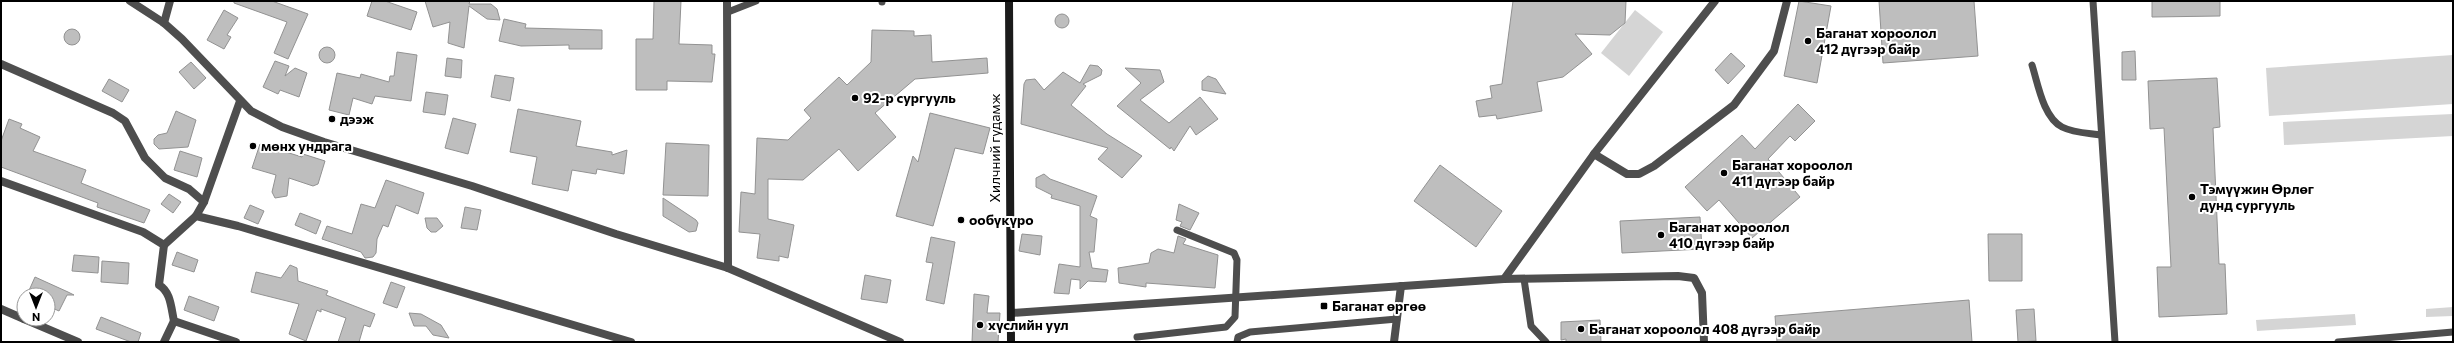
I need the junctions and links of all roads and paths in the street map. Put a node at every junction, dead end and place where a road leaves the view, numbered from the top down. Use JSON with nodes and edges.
{"nodes":[{"id":1,"x":130,"y":1,"type":"edge"},
{"id":2,"x":170,"y":1,"type":"edge"},
{"id":3,"x":727,"y":1,"type":"edge"},
{"id":4,"x":756,"y":1,"type":"edge"},
{"id":5,"x":1009,"y":1,"type":"edge"},
{"id":6,"x":1715,"y":1,"type":"edge"},
{"id":7,"x":1788,"y":1,"type":"edge"},
{"id":8,"x":2093,"y":1,"type":"edge"},
{"id":9,"x":728,"y":12,"type":"junction"},
{"id":10,"x":164,"y":23,"type":"junction"},
{"id":11,"x":1,"y":64,"type":"edge"},
{"id":12,"x":2032,"y":65,"type":"dead end"},
{"id":13,"x":240,"y":101,"type":"junction"},
{"id":14,"x":2101,"y":135,"type":"junction"},
{"id":15,"x":1594,"y":154,"type":"junction"},
{"id":16,"x":1,"y":181,"type":"edge"},
{"id":17,"x":204,"y":202,"type":"junction"},
{"id":18,"x":196,"y":216,"type":"junction"},
{"id":19,"x":1177,"y":230,"type":"dead end"},
{"id":20,"x":164,"y":245,"type":"junction"},
{"id":21,"x":728,"y":268,"type":"junction"},
{"id":22,"x":1504,"y":279,"type":"junction"},
{"id":23,"x":1524,"y":279,"type":"junction"},
{"id":24,"x":1401,"y":286,"type":"junction"},
{"id":25,"x":1235,"y":297,"type":"junction"},
{"id":26,"x":1,"y":309,"type":"edge"},
{"id":27,"x":1011,"y":313,"type":"junction"},
{"id":28,"x":16,"y":316,"type":"edge"},
{"id":29,"x":1397,"y":319,"type":"junction"},
{"id":30,"x":174,"y":321,"type":"junction"},
{"id":31,"x":43,"y":327,"type":"edge"},
{"id":32,"x":2453,"y":332,"type":"edge"},
{"id":33,"x":1137,"y":337,"type":"dead end"},
{"id":34,"x":78,"y":342,"type":"edge"},
{"id":35,"x":164,"y":342,"type":"edge"},
{"id":36,"x":236,"y":342,"type":"edge"},
{"id":37,"x":631,"y":342,"type":"edge"},
{"id":38,"x":900,"y":342,"type":"edge"},
{"id":39,"x":1010,"y":342,"type":"edge"},
{"id":40,"x":1237,"y":342,"type":"edge"},
{"id":41,"x":1394,"y":342,"type":"edge"},
{"id":42,"x":1546,"y":342,"type":"edge"},
{"id":43,"x":1704,"y":342,"type":"edge"},
{"id":44,"x":2115,"y":342,"type":"edge"},
{"id":45,"x":2338,"y":342,"type":"edge"}],
"edges":[{"from":1,"to":10,"type":"street"},
{"from":2,"to":10,"type":"street"},
{"from":3,"to":9,"type":"street"},
{"from":4,"to":9,"type":"lane"},
{"from":5,"to":27,"type":"main road","name":"Хилчний гудамж"},
{"from":6,"to":15,"type":"street"},
{"from":7,"to":15,"type":"street"},
{"from":8,"to":14,"type":"lane"},
{"from":9,"to":21,"type":"street"},
{"from":10,"to":13,"type":"street"},
{"from":11,"to":17,"type":"street"},
{"from":12,"to":14,"type":"lane"},
{"from":13,"to":17,"type":"street"},
{"from":13,"to":21,"type":"street"},
{"from":14,"to":44,"type":"lane"},
{"from":15,"to":22,"type":"street"},
{"from":16,"to":20,"type":"street"},
{"from":17,"to":18,"type":"street"},
{"from":18,"to":20,"type":"street"},
{"from":18,"to":37,"type":"street"},
{"from":19,"to":25,"type":"lane"},
{"from":20,"to":30,"type":"street"},
{"from":21,"to":38,"type":"street"},
{"from":22,"to":23,"type":"street"},
{"from":22,"to":24,"type":"street"},
{"from":23,"to":42,"type":"lane"},
{"from":23,"to":43,"type":"street"},
{"from":24,"to":25,"type":"street"},
{"from":24,"to":29,"type":"street"},
{"from":25,"to":27,"type":"street"},
{"from":25,"to":33,"type":"lane"},
{"from":26,"to":28,"type":"street"},
{"from":27,"to":39,"type":"main road","name":"Хилчний гудамж"},
{"from":29,"to":40,"type":"lane"},
{"from":29,"to":41,"type":"street"},
{"from":30,"to":35,"type":"street"},
{"from":30,"to":36,"type":"street"},
{"from":31,"to":34,"type":"street"},
{"from":32,"to":45,"type":"lane"}]}
